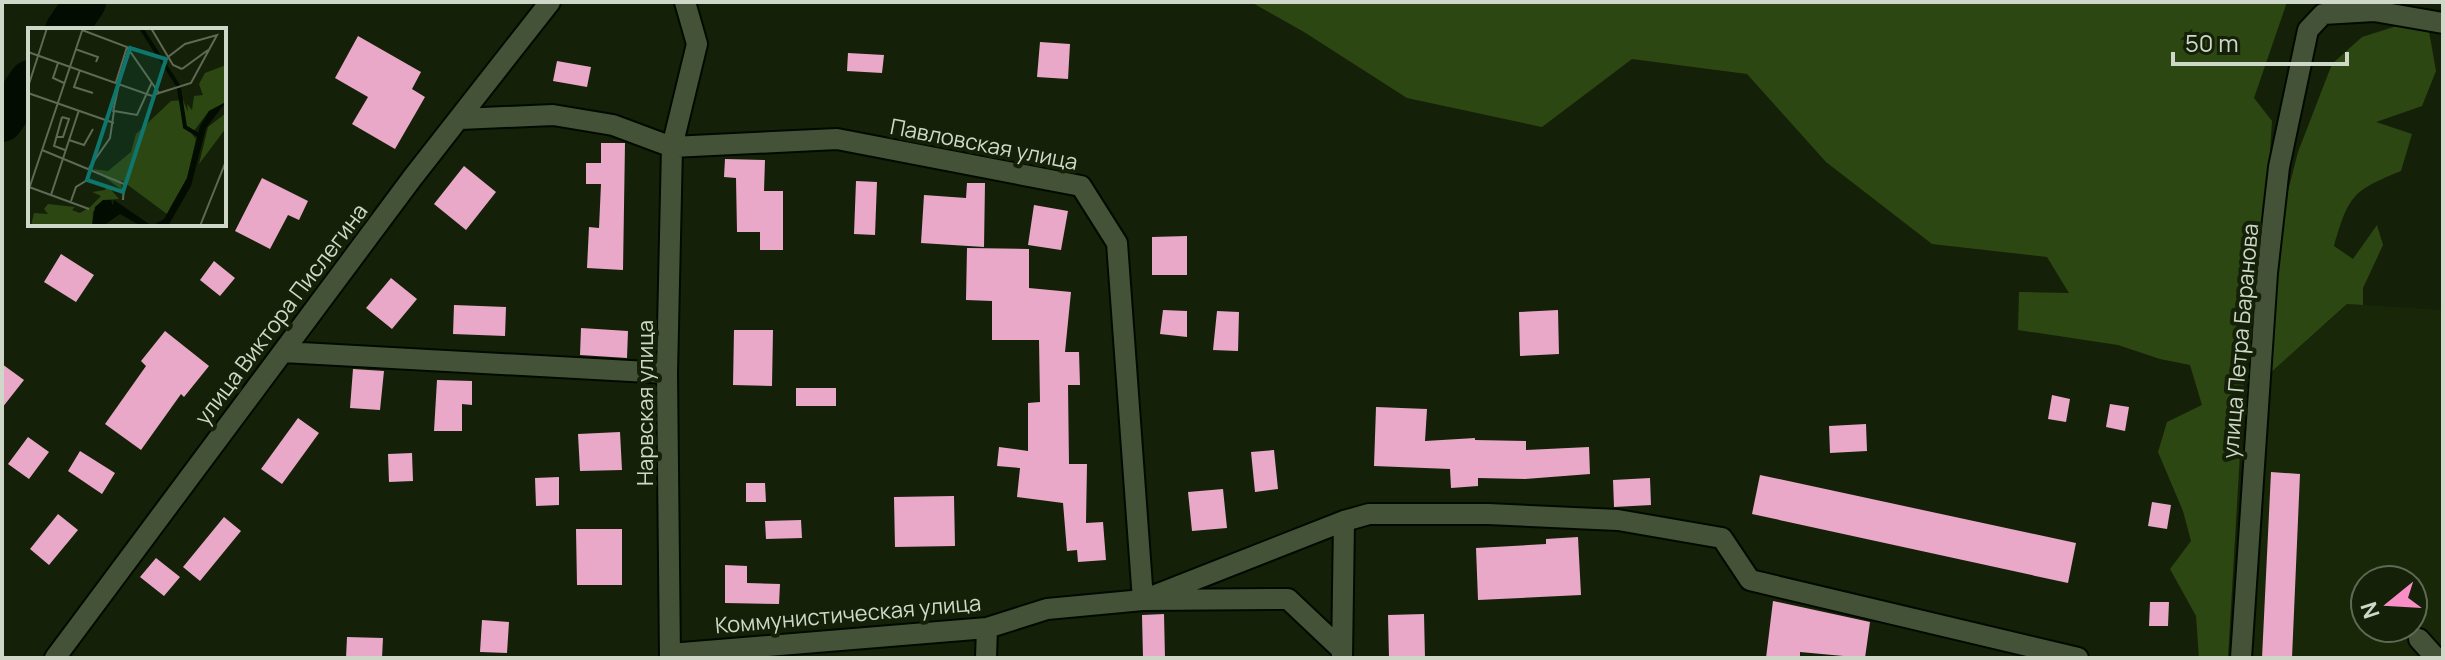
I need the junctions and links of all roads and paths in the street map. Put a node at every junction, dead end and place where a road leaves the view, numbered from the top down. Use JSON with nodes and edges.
{"nodes":[{"id":1,"x":550,"y":2,"type":"edge"},
{"id":2,"x":685,"y":2,"type":"edge"},
{"id":3,"x":2443,"y":23,"type":"edge"},
{"id":4,"x":460,"y":119,"type":"junction"},
{"id":5,"x":672,"y":147,"type":"junction"},
{"id":6,"x":283,"y":352,"type":"junction"},
{"id":7,"x":667,"y":373,"type":"junction"},
{"id":8,"x":1344,"y":521,"type":"junction"},
{"id":9,"x":1143,"y":600,"type":"junction"},
{"id":10,"x":987,"y":628,"type":"junction"},
{"id":11,"x":1342,"y":654,"type":"edge"},
{"id":12,"x":670,"y":656,"type":"edge"},
{"id":13,"x":55,"y":658,"type":"edge"},
{"id":14,"x":986,"y":658,"type":"edge"},
{"id":15,"x":2078,"y":658,"type":"edge"},
{"id":16,"x":2241,"y":658,"type":"edge"}],
"edges":[{"from":1,"to":4,"type":"street","name":"улица Виктора Пислегина"},
{"from":2,"to":5,"type":"street","name":"Нарвская улица"},
{"from":3,"to":16,"type":"street","name":"улица Петра Баранова"},
{"from":4,"to":5,"type":"street","name":"Павловская улица"},
{"from":4,"to":6,"type":"street","name":"улица Виктора Пислегина"},
{"from":5,"to":7,"type":"street","name":"Нарвская улица"},
{"from":5,"to":9,"type":"street","name":"Павловская улица"},
{"from":6,"to":7,"type":"street"},
{"from":6,"to":13,"type":"street","name":"улица Виктора Пислегина"},
{"from":7,"to":12,"type":"street","name":"Нарвская улица"},
{"from":8,"to":9,"type":"street"},
{"from":8,"to":11,"type":"street"},
{"from":8,"to":15,"type":"street"},
{"from":9,"to":10,"type":"street","name":"Коммунистическая улица"},
{"from":9,"to":11,"type":"street","name":"Коммунистическая улица"},
{"from":10,"to":12,"type":"street","name":"Коммунистическая улица"},
{"from":10,"to":14,"type":"street"}]}
